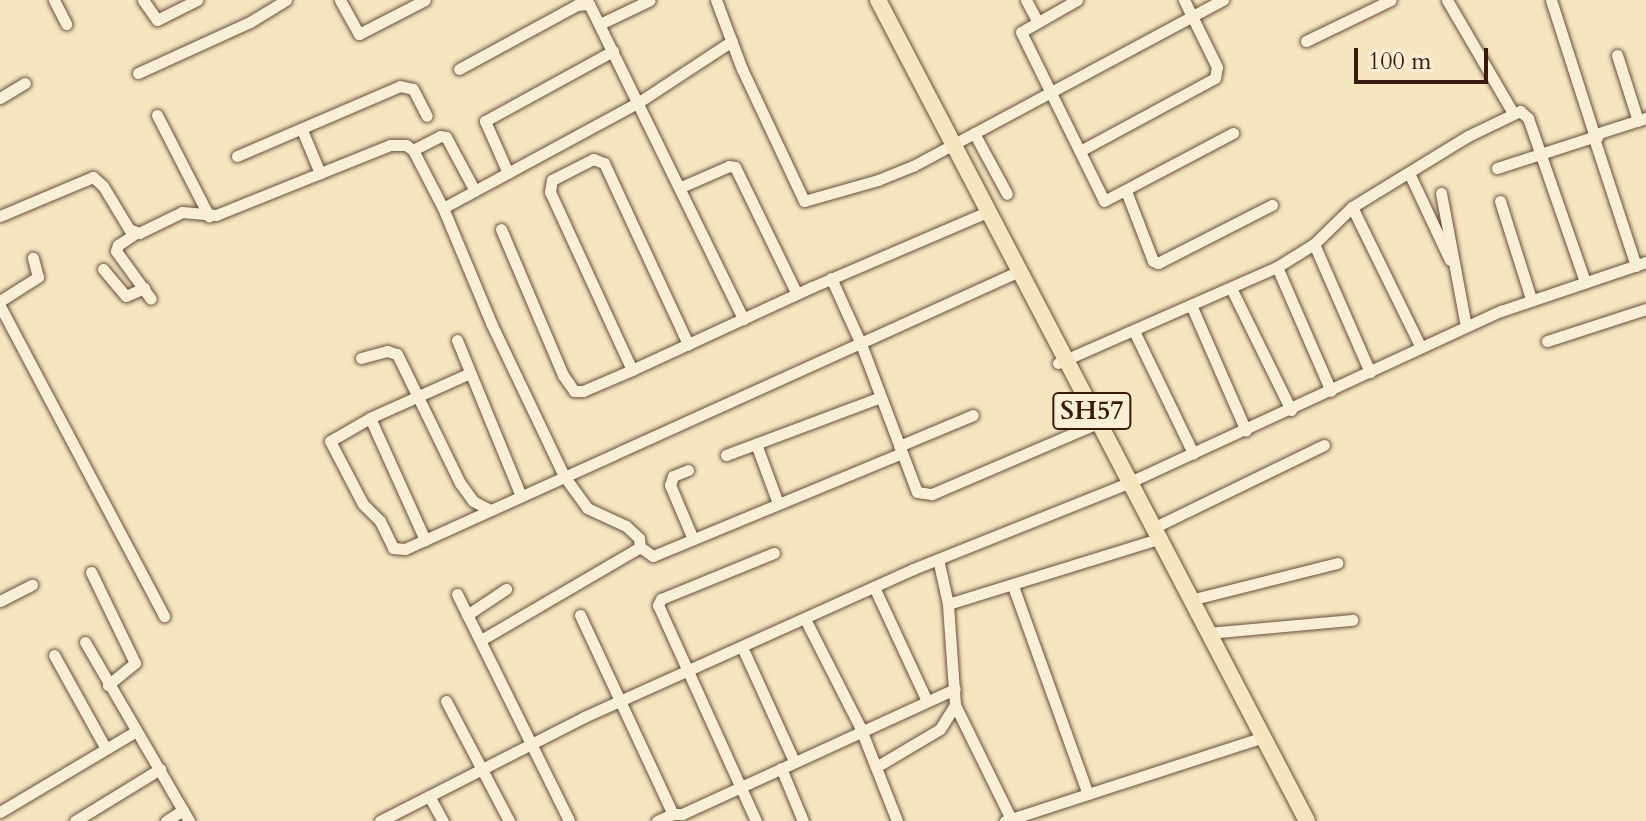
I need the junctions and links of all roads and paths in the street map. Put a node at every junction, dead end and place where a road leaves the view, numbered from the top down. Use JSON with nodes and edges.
{"nodes":[{"id":1,"x":54,"y":0,"type":"edge"},
{"id":2,"x":143,"y":0,"type":"edge"},
{"id":3,"x":197,"y":0,"type":"edge"},
{"id":4,"x":286,"y":0,"type":"edge"},
{"id":5,"x":340,"y":0,"type":"edge"},
{"id":6,"x":425,"y":0,"type":"edge"},
{"id":7,"x":650,"y":0,"type":"edge"},
{"id":8,"x":716,"y":0,"type":"edge"},
{"id":9,"x":871,"y":0,"type":"edge"},
{"id":10,"x":878,"y":0,"type":"edge"},
{"id":11,"x":1026,"y":0,"type":"edge"},
{"id":12,"x":1077,"y":0,"type":"edge"},
{"id":13,"x":1184,"y":0,"type":"edge"},
{"id":14,"x":1223,"y":0,"type":"edge"},
{"id":15,"x":1391,"y":0,"type":"edge"},
{"id":16,"x":1447,"y":0,"type":"edge"},
{"id":17,"x":1551,"y":0,"type":"edge"},
{"id":18,"x":1193,"y":16,"type":"junction"},
{"id":19,"x":1037,"y":21,"type":"junction"},
{"id":20,"x":66,"y":24,"type":"dead end"},
{"id":21,"x":600,"y":24,"type":"junction"},
{"id":22,"x":732,"y":41,"type":"junction"},
{"id":23,"x":1306,"y":41,"type":"dead end"},
{"id":24,"x":613,"y":51,"type":"junction"},
{"id":25,"x":1617,"y":55,"type":"dead end"},
{"id":26,"x":459,"y":69,"type":"dead end"},
{"id":27,"x":138,"y":73,"type":"dead end"},
{"id":28,"x":25,"y":83,"type":"dead end"},
{"id":29,"x":1048,"y":93,"type":"junction"},
{"id":30,"x":0,"y":98,"type":"edge"},
{"id":31,"x":639,"y":102,"type":"junction"},
{"id":32,"x":1513,"y":113,"type":"junction"},
{"id":33,"x":157,"y":115,"type":"dead end"},
{"id":34,"x":427,"y":116,"type":"dead end"},
{"id":35,"x":1644,"y":119,"type":"edge"},
{"id":36,"x":302,"y":130,"type":"junction"},
{"id":37,"x":974,"y":133,"type":"junction"},
{"id":38,"x":1233,"y":133,"type":"dead end"},
{"id":39,"x":1595,"y":137,"type":"junction"},
{"id":40,"x":950,"y":147,"type":"junction"},
{"id":41,"x":413,"y":150,"type":"junction"},
{"id":42,"x":1080,"y":151,"type":"junction"},
{"id":43,"x":1541,"y":155,"type":"junction"},
{"id":44,"x":237,"y":156,"type":"dead end"},
{"id":45,"x":1497,"y":168,"type":"dead end"},
{"id":46,"x":320,"y":173,"type":"junction"},
{"id":47,"x":508,"y":173,"type":"junction"},
{"id":48,"x":1409,"y":173,"type":"junction"},
{"id":49,"x":681,"y":187,"type":"junction"},
{"id":50,"x":475,"y":191,"type":"junction"},
{"id":51,"x":1126,"y":191,"type":"junction"},
{"id":52,"x":1441,"y":193,"type":"dead end"},
{"id":53,"x":1007,"y":194,"type":"dead end"},
{"id":54,"x":1500,"y":201,"type":"dead end"},
{"id":55,"x":1272,"y":205,"type":"dead end"},
{"id":56,"x":1352,"y":207,"type":"junction"},
{"id":57,"x":443,"y":208,"type":"junction"},
{"id":58,"x":982,"y":214,"type":"junction"},
{"id":59,"x":0,"y":216,"type":"edge"},
{"id":60,"x":209,"y":216,"type":"junction"},
{"id":61,"x":501,"y":229,"type":"dead end"},
{"id":62,"x":136,"y":233,"type":"junction"},
{"id":63,"x":1314,"y":244,"type":"junction"},
{"id":64,"x":33,"y":258,"type":"dead end"},
{"id":65,"x":1641,"y":264,"type":"edge"},
{"id":66,"x":1277,"y":267,"type":"junction"},
{"id":67,"x":103,"y":269,"type":"dead end"},
{"id":68,"x":1013,"y":274,"type":"junction"},
{"id":69,"x":831,"y":278,"type":"junction"},
{"id":70,"x":1458,"y":279,"type":"junction"},
{"id":71,"x":1585,"y":282,"type":"junction"},
{"id":72,"x":144,"y":288,"type":"junction"},
{"id":73,"x":1231,"y":288,"type":"junction"},
{"id":74,"x":797,"y":294,"type":"junction"},
{"id":75,"x":151,"y":299,"type":"dead end"},
{"id":76,"x":1531,"y":299,"type":"junction"},
{"id":77,"x":0,"y":303,"type":"edge"},
{"id":78,"x":1191,"y":305,"type":"junction"},
{"id":79,"x":1646,"y":309,"type":"edge"},
{"id":80,"x":743,"y":319,"type":"junction"},
{"id":81,"x":1466,"y":326,"type":"junction"},
{"id":82,"x":1046,"y":330,"type":"junction"},
{"id":83,"x":1134,"y":331,"type":"junction"},
{"id":84,"x":457,"y":340,"type":"dead end"},
{"id":85,"x":1547,"y":341,"type":"dead end"},
{"id":86,"x":688,"y":344,"type":"junction"},
{"id":87,"x":861,"y":344,"type":"junction"},
{"id":88,"x":1420,"y":346,"type":"junction"},
{"id":89,"x":361,"y":358,"type":"dead end"},
{"id":90,"x":1061,"y":361,"type":"junction"},
{"id":91,"x":632,"y":370,"type":"junction"},
{"id":92,"x":1370,"y":372,"type":"junction"},
{"id":93,"x":470,"y":373,"type":"junction"},
{"id":94,"x":1331,"y":391,"type":"junction"},
{"id":95,"x":418,"y":396,"type":"junction"},
{"id":96,"x":881,"y":397,"type":"junction"},
{"id":97,"x":1291,"y":410,"type":"junction"},
{"id":98,"x":973,"y":415,"type":"dead end"},
{"id":99,"x":370,"y":418,"type":"junction"},
{"id":100,"x":1091,"y":426,"type":"junction"},
{"id":101,"x":1246,"y":431,"type":"junction"},
{"id":102,"x":756,"y":444,"type":"junction"},
{"id":103,"x":1324,"y":445,"type":"dead end"},
{"id":104,"x":900,"y":449,"type":"junction"},
{"id":105,"x":1193,"y":453,"type":"junction"},
{"id":106,"x":726,"y":455,"type":"dead end"},
{"id":107,"x":688,"y":470,"type":"dead end"},
{"id":108,"x":564,"y":476,"type":"junction"},
{"id":109,"x":1125,"y":483,"type":"junction"},
{"id":110,"x":521,"y":496,"type":"junction"},
{"id":111,"x":778,"y":503,"type":"junction"},
{"id":112,"x":490,"y":510,"type":"junction"},
{"id":113,"x":1152,"y":535,"type":"junction"},
{"id":114,"x":693,"y":539,"type":"junction"},
{"id":115,"x":425,"y":540,"type":"junction"},
{"id":116,"x":640,"y":547,"type":"junction"},
{"id":117,"x":774,"y":553,"type":"dead end"},
{"id":118,"x":938,"y":559,"type":"junction"},
{"id":119,"x":1337,"y":563,"type":"dead end"},
{"id":120,"x":91,"y":572,"type":"dead end"},
{"id":121,"x":32,"y":585,"type":"dead end"},
{"id":122,"x":1013,"y":586,"type":"junction"},
{"id":123,"x":874,"y":587,"type":"junction"},
{"id":124,"x":506,"y":589,"type":"dead end"},
{"id":125,"x":457,"y":594,"type":"dead end"},
{"id":126,"x":1190,"y":600,"type":"junction"},
{"id":127,"x":0,"y":601,"type":"edge"},
{"id":128,"x":948,"y":604,"type":"junction"},
{"id":129,"x":467,"y":615,"type":"junction"},
{"id":130,"x":580,"y":615,"type":"dead end"},
{"id":131,"x":164,"y":616,"type":"dead end"},
{"id":132,"x":805,"y":619,"type":"junction"},
{"id":133,"x":1352,"y":620,"type":"dead end"},
{"id":134,"x":1208,"y":633,"type":"junction"},
{"id":135,"x":481,"y":640,"type":"junction"},
{"id":136,"x":85,"y":642,"type":"dead end"},
{"id":137,"x":742,"y":647,"type":"junction"},
{"id":138,"x":54,"y":655,"type":"dead end"},
{"id":139,"x":686,"y":672,"type":"junction"},
{"id":140,"x":108,"y":685,"type":"junction"},
{"id":141,"x":955,"y":689,"type":"junction"},
{"id":142,"x":446,"y":701,"type":"dead end"},
{"id":143,"x":619,"y":701,"type":"junction"},
{"id":144,"x":927,"y":701,"type":"junction"},
{"id":145,"x":955,"y":705,"type":"junction"},
{"id":146,"x":862,"y":731,"type":"junction"},
{"id":147,"x":135,"y":732,"type":"junction"},
{"id":148,"x":1260,"y":738,"type":"junction"},
{"id":149,"x":531,"y":743,"type":"junction"},
{"id":150,"x":106,"y":749,"type":"junction"},
{"id":151,"x":794,"y":761,"type":"junction"},
{"id":152,"x":876,"y":767,"type":"junction"},
{"id":153,"x":781,"y":768,"type":"junction"},
{"id":154,"x":160,"y":769,"type":"junction"},
{"id":155,"x":482,"y":769,"type":"junction"},
{"id":156,"x":738,"y":787,"type":"junction"},
{"id":157,"x":1088,"y":794,"type":"junction"},
{"id":158,"x":429,"y":796,"type":"junction"},
{"id":159,"x":0,"y":812,"type":"edge"},
{"id":160,"x":673,"y":814,"type":"junction"},
{"id":161,"x":186,"y":816,"type":"edge"},
{"id":162,"x":1008,"y":820,"type":"edge"},
{"id":163,"x":75,"y":821,"type":"edge"},
{"id":164,"x":166,"y":821,"type":"edge"},
{"id":165,"x":380,"y":821,"type":"edge"},
{"id":166,"x":443,"y":821,"type":"edge"},
{"id":167,"x":509,"y":821,"type":"edge"},
{"id":168,"x":569,"y":821,"type":"edge"},
{"id":169,"x":657,"y":821,"type":"edge"},
{"id":170,"x":756,"y":821,"type":"edge"},
{"id":171,"x":803,"y":821,"type":"edge"},
{"id":172,"x":897,"y":821,"type":"edge"},
{"id":173,"x":1297,"y":821,"type":"edge"},
{"id":174,"x":1307,"y":821,"type":"edge"}],
"edges":[{"from":1,"to":20,"type":"street"},
{"from":2,"to":3,"type":"street"},
{"from":4,"to":27,"type":"street"},
{"from":5,"to":6,"type":"street"},
{"from":7,"to":21,"type":"street"},
{"from":8,"to":22,"type":"street"},
{"from":9,"to":40,"type":"main road","number":"SH57"},
{"from":10,"to":40,"type":"main road","number":"SH57"},
{"from":11,"to":19,"type":"street"},
{"from":12,"to":19,"type":"street"},
{"from":13,"to":18,"type":"street"},
{"from":14,"to":18,"type":"street"},
{"from":15,"to":23,"type":"street"},
{"from":16,"to":32,"type":"street"},
{"from":17,"to":39,"type":"street"},
{"from":18,"to":29,"type":"street"},
{"from":18,"to":42,"type":"street"},
{"from":19,"to":29,"type":"street"},
{"from":21,"to":24,"type":"street"},
{"from":21,"to":26,"type":"street"},
{"from":22,"to":31,"type":"street"},
{"from":22,"to":40,"type":"street"},
{"from":24,"to":31,"type":"street"},
{"from":24,"to":47,"type":"street"},
{"from":25,"to":35,"type":"street"},
{"from":28,"to":30,"type":"street"},
{"from":29,"to":37,"type":"street"},
{"from":29,"to":42,"type":"street"},
{"from":31,"to":47,"type":"street"},
{"from":31,"to":49,"type":"street"},
{"from":32,"to":43,"type":"street"},
{"from":32,"to":48,"type":"street"},
{"from":33,"to":60,"type":"street"},
{"from":34,"to":36,"type":"street"},
{"from":35,"to":39,"type":"street"},
{"from":36,"to":44,"type":"street"},
{"from":36,"to":46,"type":"street"},
{"from":37,"to":40,"type":"street"},
{"from":37,"to":53,"type":"street"},
{"from":38,"to":51,"type":"street"},
{"from":39,"to":43,"type":"street"},
{"from":39,"to":65,"type":"street"},
{"from":40,"to":58,"type":"main road","number":"SH57"},
{"from":40,"to":82,"type":"main road","number":"SH57"},
{"from":41,"to":46,"type":"street"},
{"from":41,"to":50,"type":"street"},
{"from":41,"to":57,"type":"street"},
{"from":42,"to":51,"type":"street"},
{"from":43,"to":45,"type":"street"},
{"from":43,"to":71,"type":"street"},
{"from":46,"to":60,"type":"street"},
{"from":47,"to":50,"type":"street"},
{"from":48,"to":56,"type":"street"},
{"from":48,"to":70,"type":"street"},
{"from":49,"to":74,"type":"street"},
{"from":49,"to":80,"type":"street"},
{"from":50,"to":57,"type":"street"},
{"from":51,"to":55,"type":"street"},
{"from":52,"to":70,"type":"street"},
{"from":54,"to":76,"type":"street"},
{"from":56,"to":63,"type":"street"},
{"from":56,"to":88,"type":"street"},
{"from":57,"to":108,"type":"street"},
{"from":58,"to":68,"type":"main road","number":"SH57"},
{"from":58,"to":69,"type":"street"},
{"from":59,"to":62,"type":"street"},
{"from":60,"to":62,"type":"street"},
{"from":61,"to":91,"type":"street"},
{"from":62,"to":72,"type":"street"},
{"from":63,"to":66,"type":"street"},
{"from":63,"to":92,"type":"street"},
{"from":64,"to":77,"type":"street"},
{"from":65,"to":71,"type":"street"},
{"from":66,"to":73,"type":"street"},
{"from":66,"to":94,"type":"street"},
{"from":67,"to":72,"type":"street"},
{"from":68,"to":82,"type":"main road","number":"SH57"},
{"from":68,"to":87,"type":"street"},
{"from":69,"to":74,"type":"street"},
{"from":69,"to":87,"type":"street"},
{"from":70,"to":81,"type":"street"},
{"from":71,"to":76,"type":"street"},
{"from":72,"to":75,"type":"street"},
{"from":73,"to":78,"type":"street"},
{"from":73,"to":97,"type":"street"},
{"from":74,"to":80,"type":"street"},
{"from":76,"to":81,"type":"street"},
{"from":77,"to":131,"type":"street"},
{"from":78,"to":83,"type":"street"},
{"from":78,"to":101,"type":"street"},
{"from":79,"to":85,"type":"street"},
{"from":80,"to":86,"type":"street"},
{"from":81,"to":88,"type":"street"},
{"from":82,"to":90,"type":"main road","number":"SH57"},
{"from":83,"to":90,"type":"street"},
{"from":83,"to":105,"type":"street"},
{"from":84,"to":93,"type":"street"},
{"from":86,"to":91,"type":"street"},
{"from":86,"to":91,"type":"street"},
{"from":87,"to":96,"type":"street"},
{"from":87,"to":108,"type":"street"},
{"from":88,"to":92,"type":"street"},
{"from":89,"to":95,"type":"street"},
{"from":90,"to":100,"type":"main road","number":"SH57"},
{"from":90,"to":109,"type":"main road","number":"SH57"},
{"from":92,"to":94,"type":"street"},
{"from":93,"to":95,"type":"street"},
{"from":93,"to":110,"type":"street"},
{"from":94,"to":97,"type":"street"},
{"from":95,"to":99,"type":"street"},
{"from":95,"to":112,"type":"street"},
{"from":96,"to":102,"type":"street"},
{"from":96,"to":104,"type":"street"},
{"from":97,"to":101,"type":"street"},
{"from":98,"to":104,"type":"street"},
{"from":99,"to":115,"type":"street"},
{"from":99,"to":115,"type":"street"},
{"from":100,"to":104,"type":"street"},
{"from":100,"to":109,"type":"main road","number":"SH57"},
{"from":101,"to":105,"type":"street"},
{"from":102,"to":106,"type":"street"},
{"from":102,"to":111,"type":"street"},
{"from":103,"to":113,"type":"street"},
{"from":104,"to":111,"type":"street"},
{"from":105,"to":109,"type":"street"},
{"from":107,"to":114,"type":"street"},
{"from":108,"to":110,"type":"street"},
{"from":108,"to":116,"type":"street"},
{"from":109,"to":113,"type":"main road","number":"SH57"},
{"from":109,"to":118,"type":"street"},
{"from":110,"to":112,"type":"street"},
{"from":111,"to":114,"type":"street"},
{"from":112,"to":115,"type":"street"},
{"from":113,"to":122,"type":"street"},
{"from":113,"to":126,"type":"main road","number":"SH57"},
{"from":113,"to":148,"type":"main road","number":"SH57"},
{"from":114,"to":116,"type":"street"},
{"from":116,"to":135,"type":"street"},
{"from":117,"to":139,"type":"street"},
{"from":118,"to":123,"type":"street"},
{"from":118,"to":128,"type":"street"},
{"from":119,"to":126,"type":"street"},
{"from":120,"to":140,"type":"street"},
{"from":121,"to":127,"type":"street"},
{"from":122,"to":128,"type":"street"},
{"from":122,"to":157,"type":"street"},
{"from":123,"to":132,"type":"street"},
{"from":123,"to":144,"type":"street"},
{"from":124,"to":129,"type":"street"},
{"from":125,"to":129,"type":"street"},
{"from":126,"to":134,"type":"main road","number":"SH57"},
{"from":128,"to":141,"type":"street"},
{"from":129,"to":135,"type":"street"},
{"from":130,"to":143,"type":"street"},
{"from":132,"to":137,"type":"street"},
{"from":132,"to":146,"type":"street"},
{"from":133,"to":134,"type":"street"},
{"from":134,"to":148,"type":"main road","number":"SH57"},
{"from":135,"to":149,"type":"street"},
{"from":136,"to":140,"type":"street"},
{"from":137,"to":139,"type":"street"},
{"from":137,"to":151,"type":"street"},
{"from":138,"to":150,"type":"street"},
{"from":139,"to":143,"type":"street"},
{"from":139,"to":156,"type":"street"},
{"from":140,"to":147,"type":"street"},
{"from":141,"to":144,"type":"street"},
{"from":141,"to":145,"type":"street"},
{"from":142,"to":155,"type":"street"},
{"from":143,"to":149,"type":"street"},
{"from":143,"to":160,"type":"street"},
{"from":144,"to":146,"type":"street"},
{"from":145,"to":152,"type":"street"},
{"from":145,"to":162,"type":"street"},
{"from":146,"to":151,"type":"street"},
{"from":146,"to":152,"type":"street"},
{"from":147,"to":150,"type":"street"},
{"from":147,"to":154,"type":"street"},
{"from":148,"to":157,"type":"street"},
{"from":148,"to":173,"type":"main road","number":"SH57"},
{"from":148,"to":174,"type":"main road","number":"SH57"},
{"from":149,"to":155,"type":"street"},
{"from":149,"to":168,"type":"street"},
{"from":150,"to":159,"type":"street"},
{"from":151,"to":153,"type":"street"},
{"from":152,"to":172,"type":"street"},
{"from":153,"to":156,"type":"street"},
{"from":153,"to":171,"type":"street"},
{"from":154,"to":161,"type":"street"},
{"from":154,"to":163,"type":"street"},
{"from":155,"to":158,"type":"street"},
{"from":155,"to":167,"type":"street"},
{"from":156,"to":160,"type":"street"},
{"from":156,"to":170,"type":"street"},
{"from":157,"to":162,"type":"street"},
{"from":158,"to":165,"type":"street"},
{"from":158,"to":166,"type":"street"},
{"from":160,"to":169,"type":"street"},
{"from":161,"to":164,"type":"street"}]}
